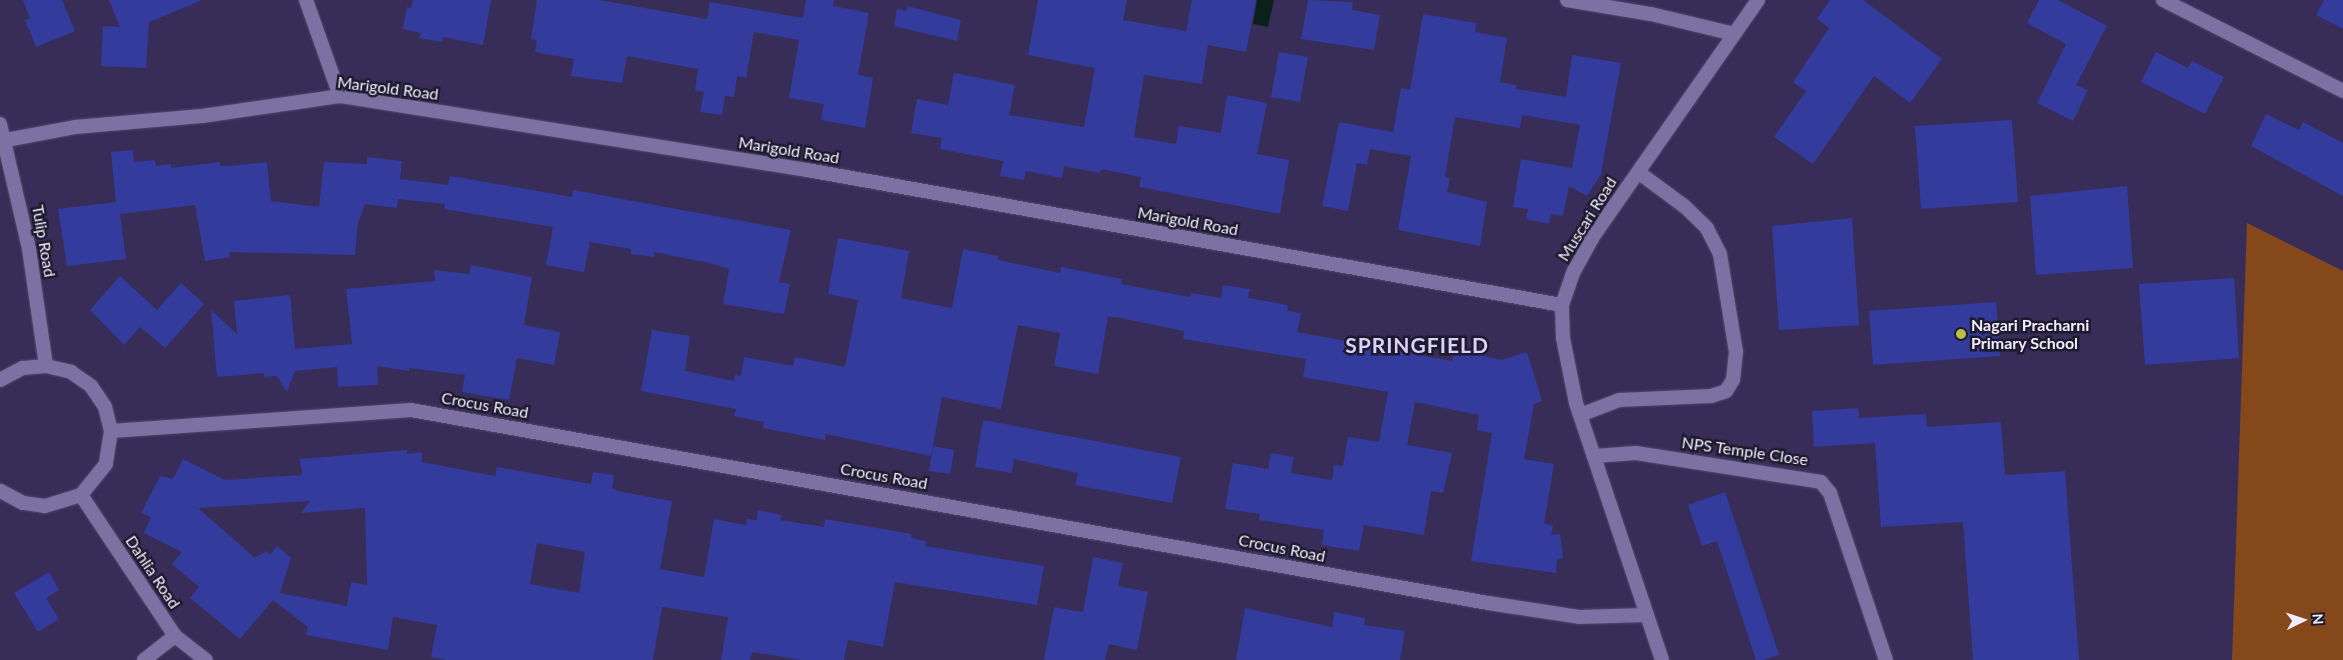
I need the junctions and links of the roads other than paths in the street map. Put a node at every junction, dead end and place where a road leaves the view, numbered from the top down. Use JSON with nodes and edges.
{"nodes":[{"id":1,"x":306,"y":0,"type":"edge"},
{"id":2,"x":1566,"y":0,"type":"edge"},
{"id":3,"x":1758,"y":0,"type":"edge"},
{"id":4,"x":2163,"y":0,"type":"edge"},
{"id":5,"x":1734,"y":34,"type":"junction"},
{"id":6,"x":2343,"y":91,"type":"edge"},
{"id":7,"x":340,"y":96,"type":"junction"},
{"id":8,"x":0,"y":124,"type":"edge"},
{"id":9,"x":6,"y":140,"type":"junction"},
{"id":10,"x":5,"y":158,"type":"edge"},
{"id":11,"x":1638,"y":172,"type":"junction"},
{"id":12,"x":1562,"y":305,"type":"junction"},
{"id":13,"x":46,"y":366,"type":"junction"},
{"id":14,"x":0,"y":380,"type":"edge"},
{"id":15,"x":1580,"y":415,"type":"junction"},
{"id":16,"x":111,"y":431,"type":"junction"},
{"id":17,"x":1594,"y":456,"type":"junction"},
{"id":18,"x":0,"y":491,"type":"edge"},
{"id":19,"x":81,"y":495,"type":"junction"},
{"id":20,"x":1647,"y":615,"type":"junction"},
{"id":21,"x":175,"y":636,"type":"junction"},
{"id":22,"x":144,"y":660,"type":"edge"},
{"id":23,"x":206,"y":660,"type":"edge"},
{"id":24,"x":1662,"y":660,"type":"edge"},
{"id":25,"x":1886,"y":660,"type":"edge"}],
"edges":[{"from":1,"to":7,"type":"street"},
{"from":2,"to":5,"type":"street"},
{"from":3,"to":5,"type":"street","name":"Muscari Road"},
{"from":4,"to":6,"type":"street"},
{"from":5,"to":11,"type":"street","name":"Muscari Road"},
{"from":7,"to":9,"type":"street","name":"Marigold Road"},
{"from":7,"to":12,"type":"street","name":"Marigold Road"},
{"from":8,"to":9,"type":"street","name":"Tulip Road"},
{"from":9,"to":10,"type":"street","name":"Tulip Road"},
{"from":10,"to":13,"type":"street","name":"Tulip Road"},
{"from":11,"to":12,"type":"street","name":"Muscari Road"},
{"from":11,"to":15,"type":"street"},
{"from":12,"to":15,"type":"street","name":"Muscari Road"},
{"from":13,"to":14,"type":"street"},
{"from":13,"to":16,"type":"street"},
{"from":15,"to":17,"type":"street","name":"Muscari Road"},
{"from":16,"to":19,"type":"street"},
{"from":16,"to":20,"type":"street","name":"Crocus Road"},
{"from":17,"to":20,"type":"street","name":"Muscari Road"},
{"from":17,"to":25,"type":"street","name":"NPS Temple Close"},
{"from":18,"to":19,"type":"street"},
{"from":19,"to":21,"type":"street","name":"Dahlia Road"},
{"from":20,"to":24,"type":"street","name":"Muscari Road"},
{"from":21,"to":22,"type":"street"},
{"from":21,"to":23,"type":"street","name":"Dahlia Road"}]}
